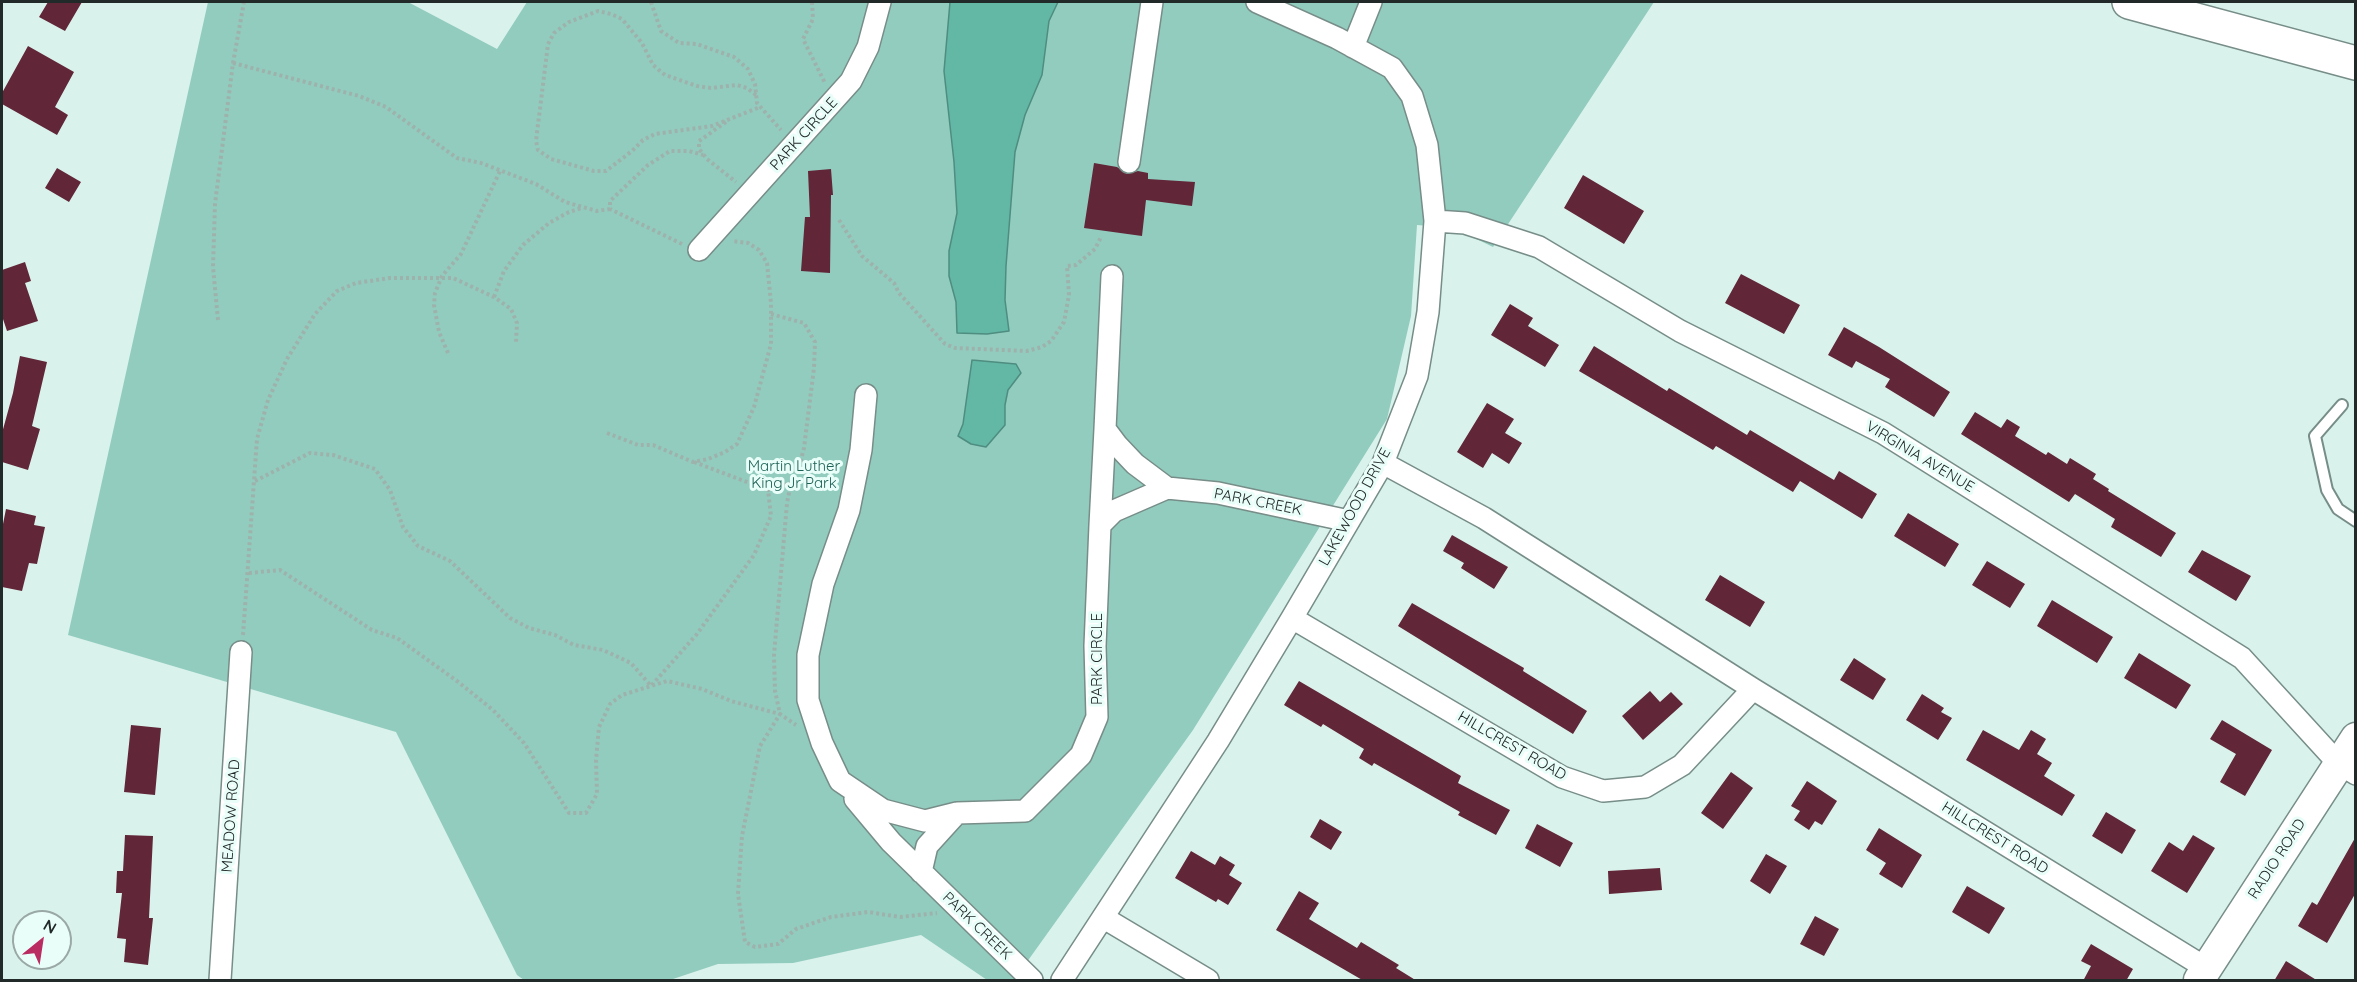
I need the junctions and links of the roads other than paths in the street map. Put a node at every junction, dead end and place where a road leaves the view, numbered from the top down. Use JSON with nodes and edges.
{"nodes":[{"id":1,"x":880,"y":2,"type":"edge"},
{"id":2,"x":1152,"y":2,"type":"edge"},
{"id":3,"x":1257,"y":2,"type":"edge"},
{"id":4,"x":1371,"y":2,"type":"edge"},
{"id":5,"x":2129,"y":2,"type":"edge"},
{"id":6,"x":1353,"y":47,"type":"junction"},
{"id":7,"x":2355,"y":63,"type":"edge"},
{"id":8,"x":1129,"y":162,"type":"dead end"},
{"id":9,"x":1435,"y":221,"type":"junction"},
{"id":10,"x":699,"y":250,"type":"road end"},
{"id":11,"x":1112,"y":276,"type":"dead end"},
{"id":12,"x":866,"y":395,"type":"dead end"},
{"id":13,"x":2342,"y":405,"type":"dead end"},
{"id":14,"x":1104,"y":429,"type":"junction"},
{"id":15,"x":1383,"y":463,"type":"junction"},
{"id":16,"x":1167,"y":488,"type":"junction"},
{"id":17,"x":1349,"y":521,"type":"junction"},
{"id":18,"x":2355,"y":521,"type":"edge"},
{"id":19,"x":1100,"y":525,"type":"junction"},
{"id":20,"x":1292,"y":618,"type":"junction"},
{"id":21,"x":242,"y":652,"type":"road end"},
{"id":22,"x":1754,"y":689,"type":"junction"},
{"id":23,"x":2355,"y":738,"type":"edge"},
{"id":24,"x":2347,"y":768,"type":"edge"},
{"id":25,"x":840,"y":781,"type":"junction"},
{"id":26,"x":957,"y":813,"type":"junction"},
{"id":27,"x":921,"y":872,"type":"junction"},
{"id":28,"x":1104,"y":918,"type":"junction"},
{"id":29,"x":2202,"y":974,"type":"edge"},
{"id":30,"x":220,"y":981,"type":"edge"},
{"id":31,"x":1032,"y":981,"type":"edge"},
{"id":32,"x":1062,"y":981,"type":"edge"},
{"id":33,"x":1208,"y":981,"type":"edge"}],
"edges":[{"from":1,"to":10,"type":"street","name":"PARK CIRCLE"},
{"from":2,"to":8,"type":"street"},
{"from":3,"to":6,"type":"street"},
{"from":4,"to":6,"type":"street"},
{"from":5,"to":7,"type":"highway"},
{"from":6,"to":9,"type":"street","name":"LAKEWOOD DRIVE"},
{"from":9,"to":15,"type":"street","name":"LAKEWOOD DRIVE"},
{"from":9,"to":24,"type":"street","name":"VIRGINIA AVENUE"},
{"from":11,"to":14,"type":"street"},
{"from":12,"to":25,"type":"street"},
{"from":13,"to":18,"type":"lane"},
{"from":14,"to":16,"type":"street"},
{"from":14,"to":19,"type":"street"},
{"from":15,"to":17,"type":"street","name":"LAKEWOOD DRIVE"},
{"from":15,"to":22,"type":"street","name":"HILLCREST ROAD"},
{"from":16,"to":17,"type":"street","name":"PARK CREEK"},
{"from":16,"to":19,"type":"street"},
{"from":17,"to":20,"type":"street","name":"LAKEWOOD DRIVE"},
{"from":19,"to":26,"type":"street","name":"PARK CIRCLE"},
{"from":20,"to":22,"type":"street","name":"HILLCREST ROAD"},
{"from":20,"to":28,"type":"street","name":"LAKEWOOD DRIVE"},
{"from":21,"to":30,"type":"street","name":"MEADOW ROAD"},
{"from":22,"to":29,"type":"street","name":"HILLCREST ROAD"},
{"from":23,"to":24,"type":"street","name":"RADIO ROAD"},
{"from":24,"to":29,"type":"street","name":"RADIO ROAD"},
{"from":25,"to":26,"type":"street","name":"PARK CIRCLE"},
{"from":25,"to":27,"type":"street","name":"PARK CREEK"},
{"from":26,"to":27,"type":"street"},
{"from":27,"to":31,"type":"street","name":"PARK CREEK"},
{"from":28,"to":32,"type":"street","name":"LAKEWOOD DRIVE"},
{"from":28,"to":33,"type":"street"}]}
